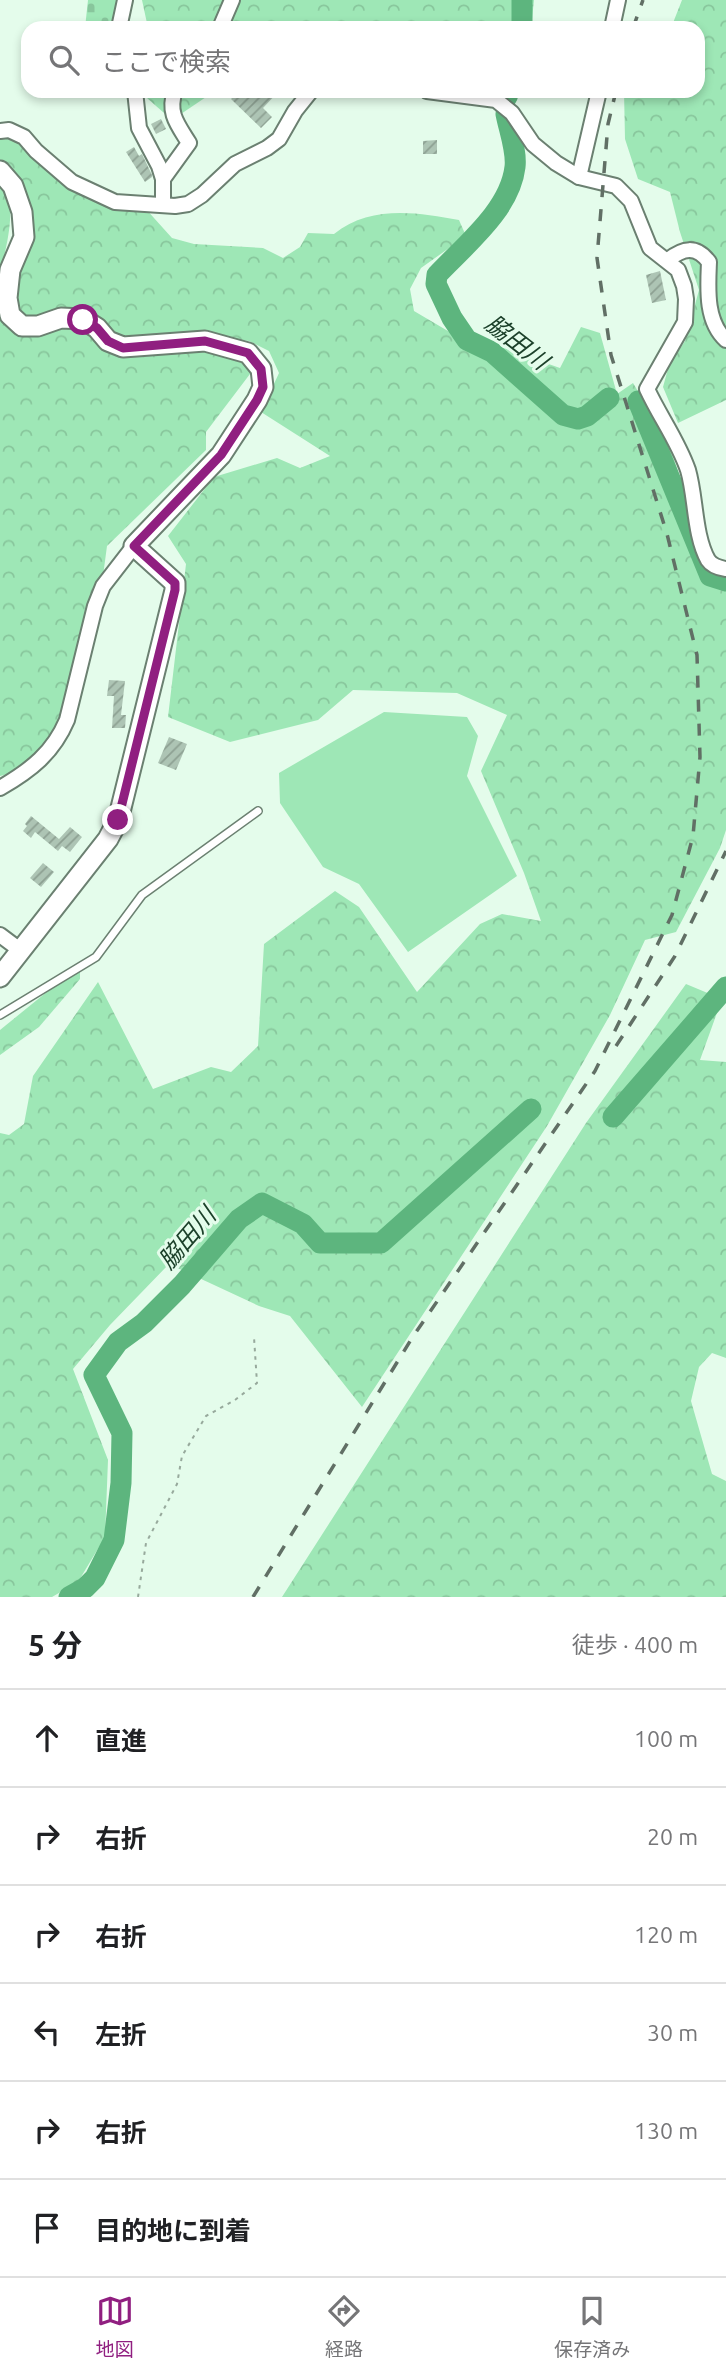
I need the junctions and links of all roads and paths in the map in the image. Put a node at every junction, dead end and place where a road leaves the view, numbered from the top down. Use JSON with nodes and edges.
{"nodes":[{"id":1,"x":125,"y":0,"type":"edge"},
{"id":2,"x":232,"y":0,"type":"edge"},
{"id":3,"x":618,"y":0,"type":"edge"},
{"id":4,"x":120,"y":21,"type":"edge"},
{"id":5,"x":223,"y":21,"type":"edge"},
{"id":6,"x":614,"y":21,"type":"edge"},
{"id":7,"x":136,"y":98,"type":"edge"},
{"id":8,"x":173,"y":98,"type":"edge"},
{"id":9,"x":305,"y":98,"type":"edge"},
{"id":10,"x":481,"y":98,"type":"edge"},
{"id":11,"x":597,"y":98,"type":"edge"},
{"id":12,"x":0,"y":131,"type":"edge"},
{"id":13,"x":0,"y":171,"type":"edge"},
{"id":14,"x":579,"y":177,"type":"junction"},
{"id":15,"x":163,"y":179,"type":"junction"},
{"id":16,"x":163,"y":205,"type":"junction"},
{"id":17,"x":668,"y":260,"type":"junction"},
{"id":18,"x":726,"y":340,"type":"edge"},
{"id":19,"x":134,"y":546,"type":"junction"},
{"id":20,"x":726,"y":569,"type":"edge"},
{"id":21,"x":0,"y":789,"type":"edge"},
{"id":22,"x":258,"y":811,"type":"dead end"},
{"id":23,"x":0,"y":935,"type":"edge"},
{"id":24,"x":20,"y":950,"type":"junction"},
{"id":25,"x":0,"y":977,"type":"edge"},
{"id":26,"x":0,"y":1015,"type":"edge"},
{"id":27,"x":254,"y":1338,"type":"dead end"},
{"id":28,"x":138,"y":1597,"type":"edge"}],
"edges":[{"from":1,"to":4,"type":"street"},
{"from":2,"to":5,"type":"street"},
{"from":3,"to":6,"type":"street"},
{"from":7,"to":15,"type":"street"},
{"from":8,"to":15,"type":"street"},
{"from":9,"to":16,"type":"street"},
{"from":10,"to":14,"type":"street"},
{"from":11,"to":14,"type":"street"},
{"from":12,"to":16,"type":"street"},
{"from":13,"to":19,"type":"street"},
{"from":14,"to":17,"type":"street"},
{"from":15,"to":16,"type":"street"},
{"from":17,"to":18,"type":"street"},
{"from":17,"to":20,"type":"street"},
{"from":19,"to":21,"type":"street"},
{"from":19,"to":24,"type":"street"},
{"from":22,"to":26,"type":"lane"},
{"from":23,"to":24,"type":"street"},
{"from":24,"to":25,"type":"street"},
{"from":27,"to":28,"type":"path"}]}
